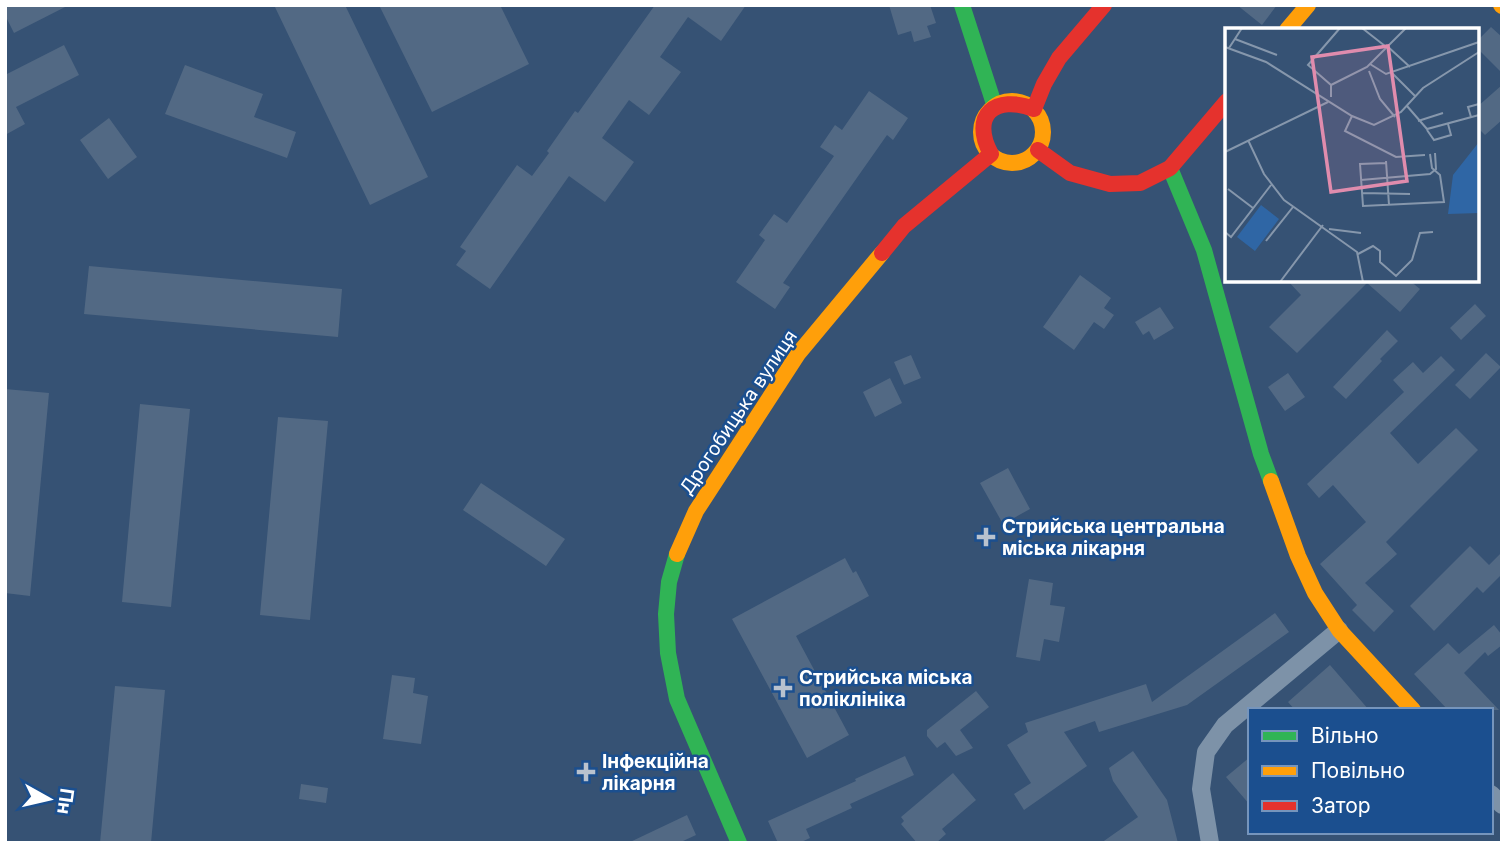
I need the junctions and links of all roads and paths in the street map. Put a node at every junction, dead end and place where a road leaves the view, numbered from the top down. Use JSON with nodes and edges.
{"nodes":[{"id":1,"x":962,"y":5,"type":"edge"},
{"id":2,"x":1104,"y":5,"type":"edge"},
{"id":3,"x":1308,"y":5,"type":"edge"},
{"id":4,"x":1289,"y":28,"type":"edge"},
{"id":5,"x":1225,"y":103,"type":"edge"},
{"id":6,"x":995,"y":107,"type":"junction"},
{"id":7,"x":1034,"y":109,"type":"junction"},
{"id":8,"x":1038,"y":150,"type":"junction"},
{"id":9,"x":991,"y":154,"type":"junction"},
{"id":10,"x":1170,"y":168,"type":"junction"},
{"id":11,"x":1339,"y":630,"type":"junction"},
{"id":12,"x":1411,"y":708,"type":"edge"},
{"id":13,"x":739,"y":843,"type":"edge"},
{"id":14,"x":1210,"y":843,"type":"edge"}],
"edges":[{"from":1,"to":6,"type":"main road"},
{"from":2,"to":7,"type":"main road"},
{"from":3,"to":4,"type":"main road"},
{"from":5,"to":10,"type":"main road"},
{"from":6,"to":7,"type":"main road"},
{"from":6,"to":9,"type":"main road"},
{"from":7,"to":8,"type":"main road"},
{"from":8,"to":9,"type":"main road"},
{"from":8,"to":10,"type":"main road"},
{"from":9,"to":13,"type":"main road","name":"Дрогобицька вулиця"},
{"from":10,"to":11,"type":"main road"},
{"from":11,"to":12,"type":"main road"},
{"from":11,"to":14,"type":"street"}]}
